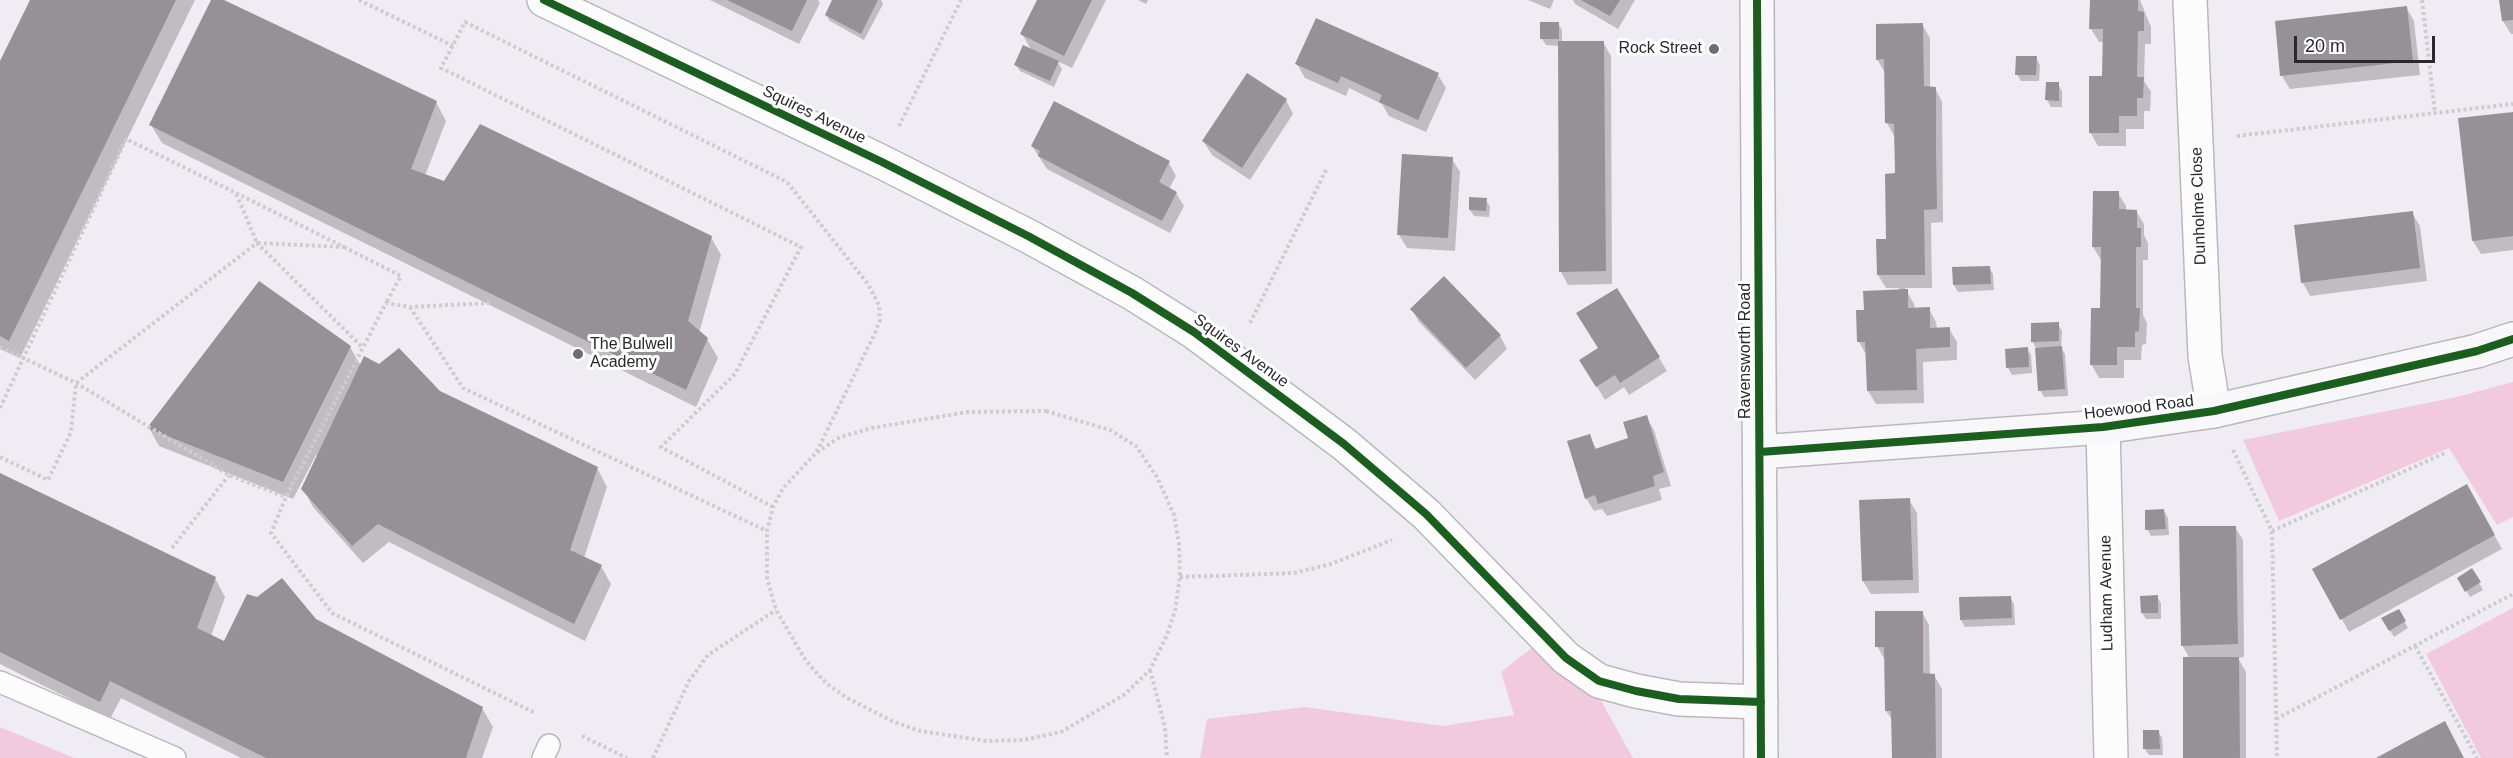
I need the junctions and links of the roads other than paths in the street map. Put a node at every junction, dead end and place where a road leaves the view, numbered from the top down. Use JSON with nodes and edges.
{"nodes":[{"id":1,"x":544,"y":0,"type":"edge"},
{"id":2,"x":1757,"y":0,"type":"edge"},
{"id":3,"x":2190,"y":0,"type":"edge"},
{"id":4,"x":2513,"y":339,"type":"edge"},
{"id":5,"x":2214,"y":411,"type":"junction"},
{"id":6,"x":2103,"y":427,"type":"junction"},
{"id":7,"x":1760,"y":452,"type":"junction"},
{"id":8,"x":0,"y":682,"type":"edge"},
{"id":9,"x":1761,"y":702,"type":"junction"},
{"id":10,"x":175,"y":758,"type":"edge"},
{"id":11,"x":1761,"y":758,"type":"edge"},
{"id":12,"x":2111,"y":758,"type":"edge"}],
"edges":[{"from":1,"to":9,"type":"street","name":"Squires Avenue"},
{"from":2,"to":7,"type":"street","name":"Ravensworth Road"},
{"from":3,"to":5,"type":"street","name":"Dunholme Close"},
{"from":4,"to":5,"type":"street","name":"Hoewood Road"},
{"from":5,"to":6,"type":"street","name":"Hoewood Road"},
{"from":6,"to":7,"type":"street","name":"Hoewood Road"},
{"from":6,"to":12,"type":"street","name":"Ludham Avenue"},
{"from":7,"to":9,"type":"street","name":"Ravensworth Road"},
{"from":8,"to":10,"type":"lane"},
{"from":9,"to":11,"type":"street"}]}
